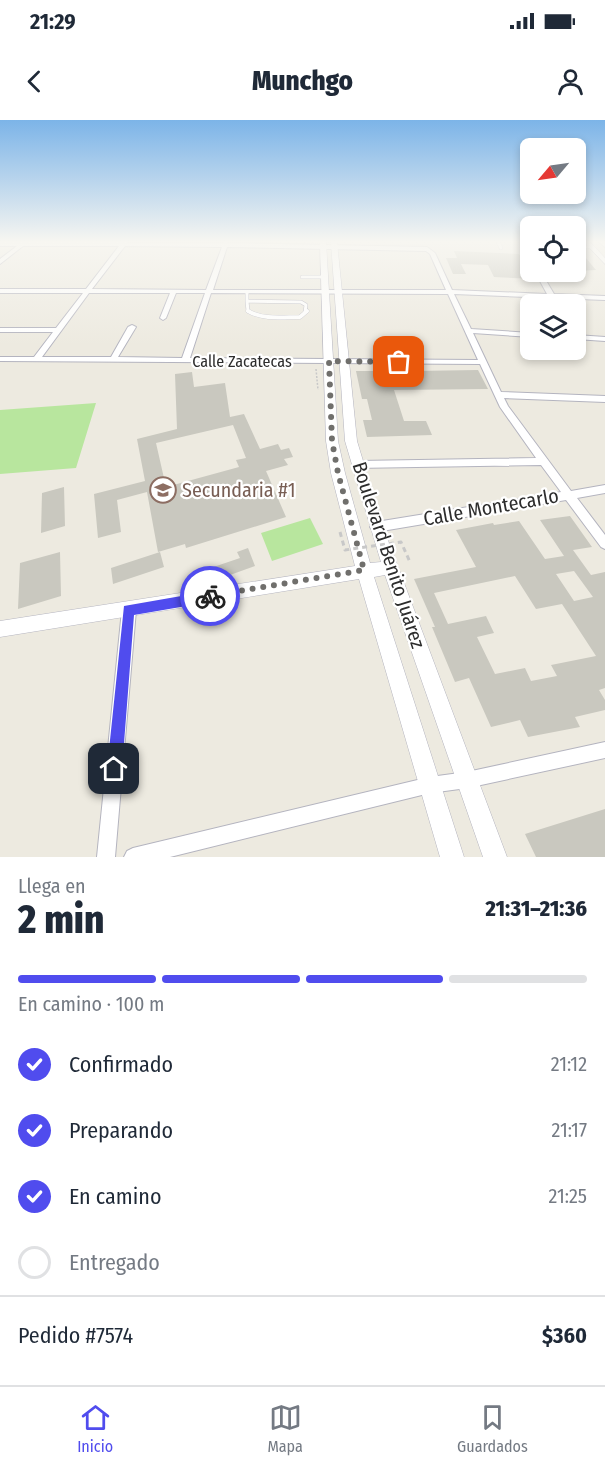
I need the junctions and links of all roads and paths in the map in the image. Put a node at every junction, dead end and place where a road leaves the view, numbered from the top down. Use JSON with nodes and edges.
{"nodes":[{"id":1,"x":98,"y":276,"type":"edge"},
{"id":2,"x":214,"y":276,"type":"edge"},
{"id":3,"x":331,"y":276,"type":"edge"},
{"id":4,"x":443,"y":276,"type":"edge"},
{"id":5,"x":302,"y":277,"type":"dead end"},
{"id":6,"x":325,"y":277,"type":"joint"},
{"id":7,"x":0,"y":291,"type":"edge"},
{"id":8,"x":86,"y":292,"type":"junction"},
{"id":9,"x":173,"y":292,"type":"junction"},
{"id":10,"x":451,"y":292,"type":"junction"},
{"id":11,"x":208,"y":293,"type":"junction"},
{"id":12,"x":248,"y":293,"type":"junction"},
{"id":13,"x":332,"y":293,"type":"junction"},
{"id":14,"x":520,"y":295,"type":"edge"},
{"id":15,"x":586,"y":297,"type":"edge"},
{"id":16,"x":605,"y":298,"type":"edge"},
{"id":17,"x":247,"y":301,"type":"junction"},
{"id":18,"x":163,"y":318,"type":"dead end"},
{"id":19,"x":132,"y":327,"type":"dead end"},
{"id":20,"x":0,"y":330,"type":"edge"},
{"id":21,"x":58,"y":330,"type":"junction"},
{"id":22,"x":469,"y":331,"type":"junction"},
{"id":23,"x":520,"y":334,"type":"edge"},
{"id":24,"x":586,"y":338,"type":"edge"},
{"id":25,"x":605,"y":339,"type":"edge"},
{"id":26,"x":0,"y":359,"type":"edge"},
{"id":27,"x":36,"y":359,"type":"junction"},
{"id":28,"x":113,"y":360,"type":"junction"},
{"id":29,"x":185,"y":360,"type":"junction"},
{"id":30,"x":336,"y":361,"type":"junction"},
{"id":31,"x":484,"y":362,"type":"junction"},
{"id":32,"x":499,"y":396,"type":"junction"},
{"id":33,"x":605,"y":399,"type":"edge"},
{"id":34,"x":542,"y":461,"type":"junction"},
{"id":35,"x":358,"y":465,"type":"junction"},
{"id":36,"x":605,"y":489,"type":"edge"},
{"id":37,"x":567,"y":494,"type":"junction"},
{"id":38,"x":376,"y":527,"type":"junction"},
{"id":39,"x":340,"y":532,"type":"dead end"},
{"id":40,"x":605,"y":544,"type":"edge"},
{"id":41,"x":410,"y":562,"type":"dead end"},
{"id":42,"x":391,"y":567,"type":"junction"},
{"id":43,"x":364,"y":570,"type":"junction"},
{"id":44,"x":129,"y":610,"type":"junction"},
{"id":45,"x":0,"y":629,"type":"edge"},
{"id":46,"x":605,"y":750,"type":"edge"},
{"id":47,"x":467,"y":780,"type":"junction"},
{"id":48,"x":430,"y":785,"type":"junction"},
{"id":49,"x":106,"y":857,"type":"edge"},
{"id":50,"x":133,"y":857,"type":"edge"},
{"id":51,"x":452,"y":857,"type":"edge"},
{"id":52,"x":495,"y":857,"type":"edge"}],
"edges":[{"from":1,"to":8,"type":"street"},
{"from":2,"to":11,"type":"street"},
{"from":3,"to":13,"type":"main road","name":"Boulevard Benito Juárez"},
{"from":4,"to":10,"type":"street"},
{"from":5,"to":6,"type":"lane"},
{"from":6,"to":13,"type":"main road","name":"Boulevard Benito Juárez"},
{"from":7,"to":8,"type":"street"},
{"from":8,"to":9,"type":"street"},
{"from":8,"to":21,"type":"street"},
{"from":9,"to":11,"type":"street"},
{"from":9,"to":18,"type":"street"},
{"from":10,"to":13,"type":"street"},
{"from":10,"to":14,"type":"street"},
{"from":10,"to":22,"type":"street"},
{"from":11,"to":12,"type":"street"},
{"from":11,"to":29,"type":"street"},
{"from":12,"to":13,"type":"street"},
{"from":12,"to":17,"type":"lane"},
{"from":13,"to":30,"type":"main road","name":"Boulevard Benito Juárez"},
{"from":15,"to":16,"type":"street"},
{"from":17,"to":17,"type":"lane"},
{"from":19,"to":28,"type":"street"},
{"from":20,"to":21,"type":"street"},
{"from":21,"to":27,"type":"street"},
{"from":22,"to":23,"type":"street"},
{"from":22,"to":31,"type":"street"},
{"from":24,"to":25,"type":"street"},
{"from":26,"to":27,"type":"street","name":"Calle Zacatecas"},
{"from":27,"to":28,"type":"street","name":"Calle Zacatecas"},
{"from":28,"to":29,"type":"street","name":"Calle Zacatecas"},
{"from":29,"to":30,"type":"street","name":"Calle Zacatecas"},
{"from":30,"to":31,"type":"street","name":"Calle Zacatecas"},
{"from":30,"to":35,"type":"main road","name":"Boulevard Benito Juárez"},
{"from":30,"to":43,"type":"main road","name":"Boulevard Benito Juárez"},
{"from":31,"to":32,"type":"street"},
{"from":32,"to":33,"type":"street"},
{"from":32,"to":34,"type":"street"},
{"from":34,"to":35,"type":"street"},
{"from":34,"to":37,"type":"street"},
{"from":35,"to":38,"type":"main road","name":"Boulevard Benito Juárez"},
{"from":36,"to":37,"type":"street","name":"Calle Montecarlo"},
{"from":37,"to":38,"type":"street","name":"Calle Montecarlo"},
{"from":37,"to":40,"type":"street"},
{"from":38,"to":42,"type":"main road","name":"Boulevard Benito Juárez"},
{"from":39,"to":41,"type":"path","bridge":true},
{"from":42,"to":43,"type":"main road"},
{"from":42,"to":47,"type":"main road","name":"Boulevard Benito Juárez"},
{"from":43,"to":44,"type":"main road"},
{"from":43,"to":48,"type":"main road","name":"Boulevard Benito Juárez"},
{"from":44,"to":45,"type":"main road"},
{"from":44,"to":49,"type":"street"},
{"from":46,"to":47,"type":"street"},
{"from":47,"to":48,"type":"street"},
{"from":47,"to":52,"type":"main road","name":"Boulevard Benito Juárez"},
{"from":48,"to":50,"type":"street"},
{"from":48,"to":51,"type":"main road","name":"Boulevard Benito Juárez"}]}
